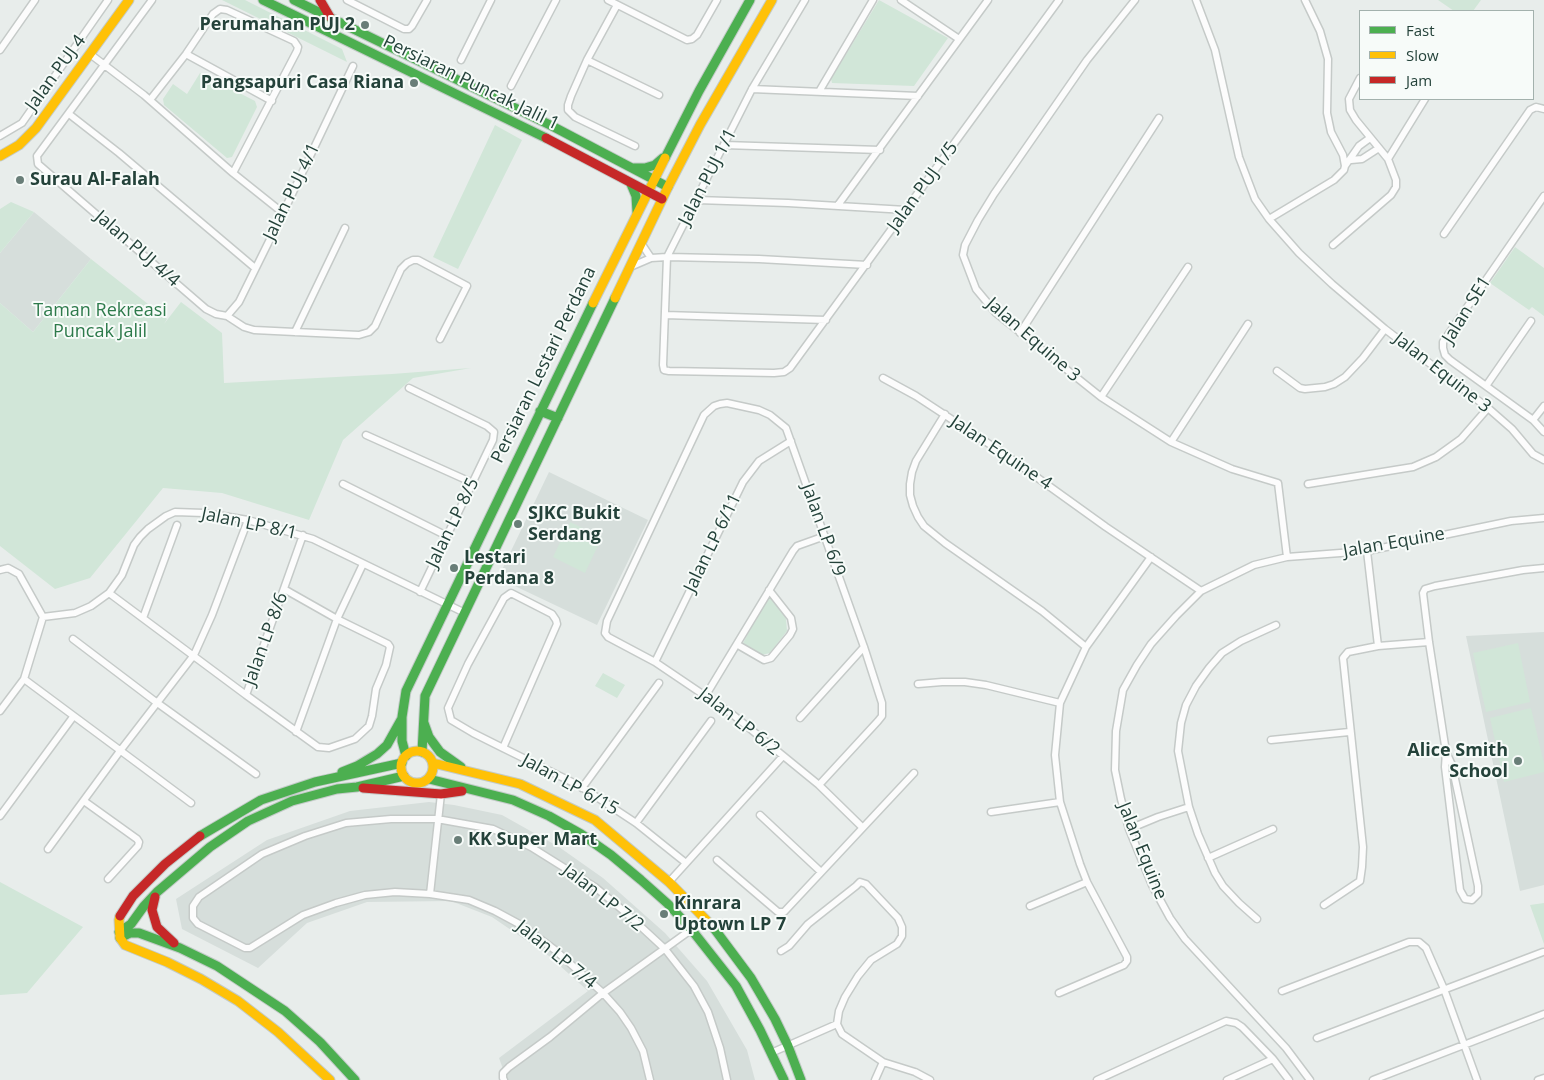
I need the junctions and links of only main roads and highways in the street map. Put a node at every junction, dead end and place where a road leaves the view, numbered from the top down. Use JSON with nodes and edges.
{"nodes":[{"id":1,"x":129,"y":0,"type":"edge"},
{"id":2,"x":263,"y":0,"type":"edge"},
{"id":3,"x":294,"y":0,"type":"edge"},
{"id":4,"x":320,"y":0,"type":"edge"},
{"id":5,"x":750,"y":0,"type":"edge"},
{"id":6,"x":772,"y":0,"type":"edge"},
{"id":7,"x":309,"y":3,"type":"edge"},
{"id":8,"x":332,"y":18,"type":"junction"},
{"id":9,"x":301,"y":19,"type":"junction"},
{"id":10,"x":667,"y":155,"type":"junction"},
{"id":11,"x":0,"y":156,"type":"edge"},
{"id":12,"x":631,"y":169,"type":"junction"},
{"id":13,"x":654,"y":180,"type":"junction"},
{"id":14,"x":631,"y":184,"type":"junction"},
{"id":15,"x":668,"y":187,"type":"junction"},
{"id":16,"x":647,"y":192,"type":"junction"},
{"id":17,"x":662,"y":199,"type":"junction"},
{"id":18,"x":637,"y":212,"type":"junction"},
{"id":19,"x":540,"y":411,"type":"junction"},
{"id":20,"x":558,"y":418,"type":"junction"},
{"id":21,"x":402,"y":717,"type":"junction"},
{"id":22,"x":423,"y":718,"type":"junction"},
{"id":23,"x":422,"y":752,"type":"junction"},
{"id":24,"x":404,"y":760,"type":"junction"},
{"id":25,"x":433,"y":763,"type":"junction"},
{"id":26,"x":468,"y":771,"type":"junction"},
{"id":27,"x":404,"y":776,"type":"junction"},
{"id":28,"x":429,"y":779,"type":"junction"},
{"id":29,"x":315,"y":782,"type":"junction"},
{"id":30,"x":357,"y":787,"type":"junction"},
{"id":31,"x":468,"y":790,"type":"junction"},
{"id":32,"x":157,"y":892,"type":"junction"},
{"id":33,"x":120,"y":935,"type":"junction"},
{"id":34,"x":180,"y":948,"type":"junction"},
{"id":35,"x":330,"y":1080,"type":"edge"},
{"id":36,"x":355,"y":1080,"type":"edge"},
{"id":37,"x":784,"y":1080,"type":"edge"},
{"id":38,"x":801,"y":1080,"type":"edge"}],
"edges":[{"from":1,"to":11,"type":"main road","name":"Jalan PUJ 4"},
{"from":2,"to":9,"type":"main road","name":"Persiaran Puncak Jalil 1"},
{"from":3,"to":7,"type":"main road","name":"Persiaran Puncak Jalil 1"},
{"from":4,"to":8,"type":"main road"},
{"from":5,"to":10,"type":"main road","name":"Persiaran Lestari Perdana"},
{"from":6,"to":15,"type":"main road","name":"Persiaran Lestari Perdana"},
{"from":7,"to":8,"type":"main road","name":"Persiaran Puncak Jalil 1"},
{"from":7,"to":9,"type":"main road"},
{"from":8,"to":12,"type":"main road","name":"Persiaran Puncak Jalil 1"},
{"from":9,"to":14,"type":"main road","name":"Persiaran Puncak Jalil 1"},
{"from":10,"to":12,"type":"main road"},
{"from":10,"to":13,"type":"main road","name":"Persiaran Lestari Perdana"},
{"from":12,"to":13,"type":"main road","name":"Persiaran Puncak Jalil 1"},
{"from":13,"to":15,"type":"main road","name":"Persiaran Puncak Jalil 1"},
{"from":13,"to":16,"type":"main road","name":"Persiaran Lestari Perdana"},
{"from":14,"to":16,"type":"main road","name":"Persiaran Puncak Jalil 1"},
{"from":14,"to":18,"type":"main road"},
{"from":15,"to":17,"type":"main road","name":"Persiaran Lestari Perdana"},
{"from":16,"to":17,"type":"main road","name":"Persiaran Puncak Jalil 1"},
{"from":16,"to":18,"type":"main road","name":"Persiaran Lestari Perdana"},
{"from":17,"to":20,"type":"main road","name":"Persiaran Lestari Perdana"},
{"from":18,"to":19,"type":"main road","name":"Persiaran Lestari Perdana"},
{"from":19,"to":20,"type":"main road"},
{"from":19,"to":21,"type":"main road","name":"Persiaran Lestari Perdana"},
{"from":20,"to":22,"type":"main road","name":"Persiaran Lestari Perdana"},
{"from":21,"to":24,"type":"main road","name":"Persiaran Lestari Perdana"},
{"from":21,"to":29,"type":"main road"},
{"from":22,"to":23,"type":"main road","name":"Persiaran Lestari Perdana"},
{"from":22,"to":26,"type":"main road"},
{"from":23,"to":24,"type":"main road"},
{"from":23,"to":25,"type":"main road"},
{"from":24,"to":27,"type":"main road"},
{"from":24,"to":29,"type":"main road"},
{"from":25,"to":26,"type":"main road"},
{"from":25,"to":28,"type":"main road"},
{"from":26,"to":38,"type":"main road"},
{"from":27,"to":28,"type":"main road"},
{"from":27,"to":30,"type":"main road"},
{"from":28,"to":31,"type":"main road"},
{"from":29,"to":33,"type":"main road"},
{"from":30,"to":31,"type":"main road"},
{"from":30,"to":32,"type":"main road"},
{"from":31,"to":37,"type":"main road"},
{"from":32,"to":33,"type":"main road"},
{"from":32,"to":34,"type":"main road"},
{"from":33,"to":34,"type":"main road"},
{"from":33,"to":35,"type":"main road"},
{"from":34,"to":36,"type":"main road"}]}
